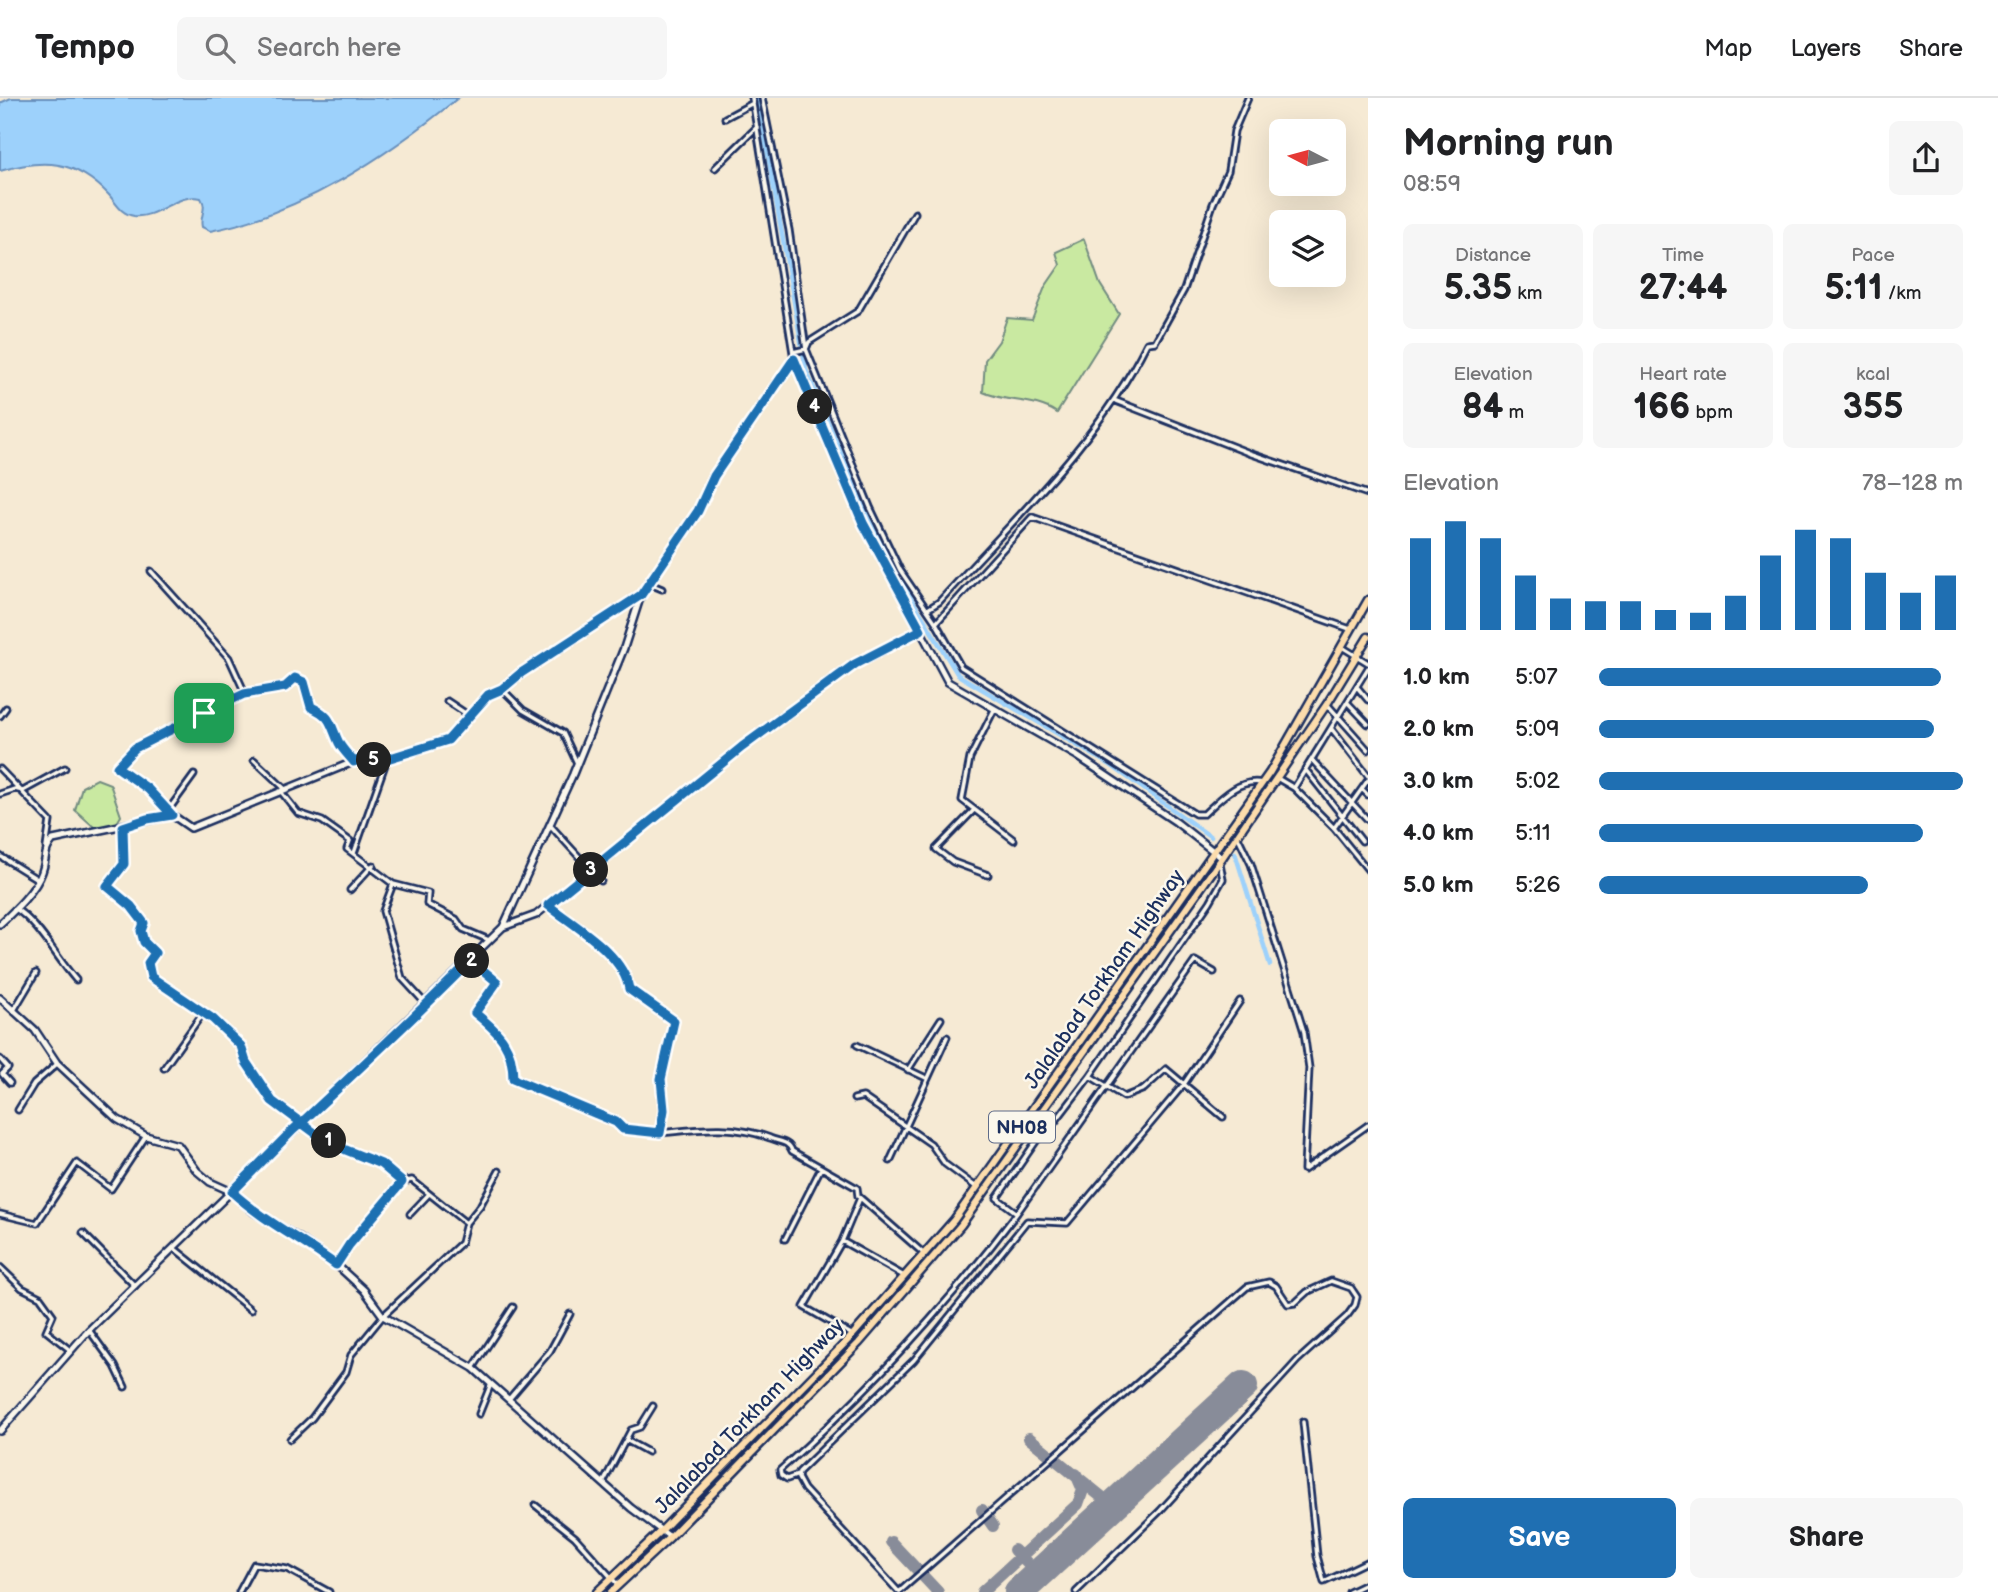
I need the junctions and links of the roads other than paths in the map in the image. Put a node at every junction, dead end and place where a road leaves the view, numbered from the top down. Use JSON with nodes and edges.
{"nodes":[{"id":1,"x":762,"y":98,"type":"edge"},
{"id":2,"x":1248,"y":98,"type":"edge"},
{"id":3,"x":753,"y":101,"type":"edge"},
{"id":4,"x":725,"y":118,"type":"dead end"},
{"id":5,"x":757,"y":127,"type":"junction"},
{"id":6,"x":715,"y":169,"type":"dead end"},
{"id":7,"x":915,"y":213,"type":"dead end"},
{"id":8,"x":806,"y":349,"type":"junction"},
{"id":9,"x":793,"y":352,"type":"junction"},
{"id":10,"x":794,"y":359,"type":"junction"},
{"id":11,"x":1116,"y":401,"type":"junction"},
{"id":12,"x":1368,"y":494,"type":"edge"},
{"id":13,"x":150,"y":570,"type":"dead end"},
{"id":14,"x":650,"y":584,"type":"junction"},
{"id":15,"x":662,"y":589,"type":"dead end"},
{"id":16,"x":641,"y":595,"type":"junction"},
{"id":17,"x":1368,"y":600,"type":"edge"},
{"id":18,"x":928,"y":609,"type":"junction"},
{"id":19,"x":936,"y":623,"type":"junction"},
{"id":20,"x":1352,"y":629,"type":"junction"},
{"id":21,"x":921,"y":630,"type":"junction"},
{"id":22,"x":1368,"y":637,"type":"edge"},
{"id":23,"x":1342,"y":646,"type":"junction"},
{"id":24,"x":1356,"y":658,"type":"junction"},
{"id":25,"x":1368,"y":666,"type":"edge"},
{"id":26,"x":1367,"y":674,"type":"edge"},
{"id":27,"x":1357,"y":687,"type":"junction"},
{"id":28,"x":212,"y":689,"type":"dead end"},
{"id":29,"x":502,"y":689,"type":"junction"},
{"id":30,"x":244,"y":694,"type":"junction"},
{"id":31,"x":1368,"y":700,"type":"edge"},
{"id":32,"x":447,"y":701,"type":"dead end"},
{"id":33,"x":1348,"y":702,"type":"junction"},
{"id":34,"x":220,"y":703,"type":"junction"},
{"id":35,"x":1327,"y":704,"type":"junction"},
{"id":36,"x":6,"y":708,"type":"dead end"},
{"id":37,"x":995,"y":708,"type":"junction"},
{"id":38,"x":222,"y":709,"type":"dead end"},
{"id":39,"x":468,"y":715,"type":"junction"},
{"id":40,"x":0,"y":716,"type":"edge"},
{"id":41,"x":1338,"y":717,"type":"junction"},
{"id":42,"x":1368,"y":724,"type":"edge"},
{"id":43,"x":1331,"y":728,"type":"junction"},
{"id":44,"x":1368,"y":750,"type":"edge"},
{"id":45,"x":387,"y":759,"type":"junction"},
{"id":46,"x":254,"y":760,"type":"dead end"},
{"id":47,"x":1311,"y":760,"type":"junction"},
{"id":48,"x":354,"y":762,"type":"junction"},
{"id":49,"x":577,"y":763,"type":"junction"},
{"id":50,"x":65,"y":768,"type":"dead end"},
{"id":51,"x":1304,"y":768,"type":"junction"},
{"id":52,"x":0,"y":769,"type":"edge"},
{"id":53,"x":194,"y":775,"type":"dead end"},
{"id":54,"x":1277,"y":778,"type":"junction"},
{"id":55,"x":1368,"y":778,"type":"edge"},
{"id":56,"x":1262,"y":783,"type":"junction"},
{"id":57,"x":1294,"y":788,"type":"junction"},
{"id":58,"x":1362,"y":789,"type":"junction"},
{"id":59,"x":23,"y":791,"type":"junction"},
{"id":60,"x":285,"y":792,"type":"junction"},
{"id":61,"x":0,"y":794,"type":"edge"},
{"id":62,"x":1368,"y":795,"type":"edge"},
{"id":63,"x":1351,"y":805,"type":"junction"},
{"id":64,"x":973,"y":811,"type":"junction"},
{"id":65,"x":172,"y":815,"type":"junction"},
{"id":66,"x":1344,"y":816,"type":"junction"},
{"id":67,"x":1368,"y":820,"type":"edge"},
{"id":68,"x":550,"y":825,"type":"junction"},
{"id":69,"x":123,"y":827,"type":"junction"},
{"id":70,"x":1334,"y":828,"type":"junction"},
{"id":71,"x":1237,"y":835,"type":"junction"},
{"id":72,"x":1014,"y":840,"type":"dead end"},
{"id":73,"x":1362,"y":841,"type":"dead end"},
{"id":74,"x":46,"y":848,"type":"junction"},
{"id":75,"x":1213,"y":851,"type":"junction"},
{"id":76,"x":354,"y":853,"type":"junction"},
{"id":77,"x":0,"y":856,"type":"edge"},
{"id":78,"x":1220,"y":860,"type":"junction"},
{"id":79,"x":373,"y":865,"type":"junction"},
{"id":80,"x":592,"y":869,"type":"junction"},
{"id":81,"x":1368,"y":870,"type":"edge"},
{"id":82,"x":988,"y":875,"type":"dead end"},
{"id":83,"x":37,"y":879,"type":"junction"},
{"id":84,"x":601,"y":881,"type":"dead end"},
{"id":85,"x":393,"y":884,"type":"junction"},
{"id":86,"x":350,"y":890,"type":"dead end"},
{"id":87,"x":548,"y":905,"type":"junction"},
{"id":88,"x":16,"y":909,"type":"junction"},
{"id":89,"x":0,"y":924,"type":"edge"},
{"id":90,"x":503,"y":928,"type":"junction"},
{"id":91,"x":491,"y":941,"type":"junction"},
{"id":92,"x":471,"y":960,"type":"junction"},
{"id":93,"x":1214,"y":972,"type":"dead end"},
{"id":94,"x":36,"y":973,"type":"dead end"},
{"id":95,"x":76,"y":980,"type":"dead end"},
{"id":96,"x":0,"y":998,"type":"edge"},
{"id":97,"x":1240,"y":1002,"type":"dead end"},
{"id":98,"x":426,"y":1004,"type":"junction"},
{"id":99,"x":15,"y":1010,"type":"junction"},
{"id":100,"x":204,"y":1012,"type":"junction"},
{"id":101,"x":941,"y":1020,"type":"dead end"},
{"id":102,"x":947,"y":1037,"type":"dead end"},
{"id":103,"x":857,"y":1045,"type":"dead end"},
{"id":104,"x":0,"y":1059,"type":"edge"},
{"id":105,"x":58,"y":1063,"type":"junction"},
{"id":106,"x":164,"y":1068,"type":"dead end"},
{"id":107,"x":908,"y":1070,"type":"junction"},
{"id":108,"x":1090,"y":1076,"type":"junction"},
{"id":109,"x":926,"y":1079,"type":"junction"},
{"id":110,"x":10,"y":1083,"type":"dead end"},
{"id":111,"x":1184,"y":1084,"type":"junction"},
{"id":112,"x":1105,"y":1086,"type":"junction"},
{"id":113,"x":854,"y":1099,"type":"dead end"},
{"id":114,"x":18,"y":1110,"type":"dead end"},
{"id":115,"x":1223,"y":1117,"type":"dead end"},
{"id":116,"x":301,"y":1123,"type":"junction"},
{"id":117,"x":906,"y":1124,"type":"junction"},
{"id":118,"x":1368,"y":1125,"type":"edge"},
{"id":119,"x":660,"y":1133,"type":"junction"},
{"id":120,"x":146,"y":1136,"type":"junction"},
{"id":121,"x":890,"y":1161,"type":"dead end"},
{"id":122,"x":821,"y":1168,"type":"junction"},
{"id":123,"x":499,"y":1171,"type":"dead end"},
{"id":124,"x":402,"y":1182,"type":"junction"},
{"id":125,"x":978,"y":1188,"type":"junction"},
{"id":126,"x":232,"y":1192,"type":"junction"},
{"id":127,"x":428,"y":1195,"type":"junction"},
{"id":128,"x":860,"y":1198,"type":"junction"},
{"id":129,"x":1017,"y":1213,"type":"junction"},
{"id":130,"x":0,"y":1214,"type":"edge"},
{"id":131,"x":410,"y":1214,"type":"dead end"},
{"id":132,"x":466,"y":1223,"type":"junction"},
{"id":133,"x":83,"y":1233,"type":"dead end"},
{"id":134,"x":785,"y":1239,"type":"dead end"},
{"id":135,"x":842,"y":1241,"type":"junction"},
{"id":136,"x":174,"y":1248,"type":"junction"},
{"id":137,"x":925,"y":1255,"type":"junction"},
{"id":138,"x":336,"y":1265,"type":"junction"},
{"id":139,"x":0,"y":1267,"type":"edge"},
{"id":140,"x":906,"y":1277,"type":"junction"},
{"id":141,"x":136,"y":1286,"type":"junction"},
{"id":142,"x":513,"y":1307,"type":"dead end"},
{"id":143,"x":251,"y":1310,"type":"dead end"},
{"id":144,"x":570,"y":1314,"type":"dead end"},
{"id":145,"x":383,"y":1315,"type":"junction"},
{"id":146,"x":89,"y":1330,"type":"junction"},
{"id":147,"x":853,"y":1335,"type":"junction"},
{"id":148,"x":70,"y":1350,"type":"junction"},
{"id":149,"x":473,"y":1368,"type":"junction"},
{"id":150,"x":491,"y":1384,"type":"junction"},
{"id":151,"x":125,"y":1387,"type":"dead end"},
{"id":152,"x":509,"y":1399,"type":"junction"},
{"id":153,"x":653,"y":1406,"type":"dead end"},
{"id":154,"x":479,"y":1414,"type":"dead end"},
{"id":155,"x":1303,"y":1422,"type":"dead end"},
{"id":156,"x":0,"y":1431,"type":"edge"},
{"id":157,"x":290,"y":1439,"type":"dead end"},
{"id":158,"x":625,"y":1439,"type":"junction"},
{"id":159,"x":648,"y":1452,"type":"dead end"},
{"id":160,"x":799,"y":1475,"type":"junction"},
{"id":161,"x":603,"y":1483,"type":"junction"},
{"id":162,"x":535,"y":1505,"type":"dead end"},
{"id":163,"x":662,"y":1530,"type":"junction"},
{"id":164,"x":670,"y":1537,"type":"junction"},
{"id":165,"x":1368,"y":1561,"type":"edge"},
{"id":166,"x":611,"y":1577,"type":"junction"},
{"id":167,"x":1368,"y":1583,"type":"edge"},
{"id":168,"x":618,"y":1585,"type":"junction"},
{"id":169,"x":239,"y":1592,"type":"edge"},
{"id":170,"x":329,"y":1592,"type":"edge"},
{"id":171,"x":597,"y":1592,"type":"edge"},
{"id":172,"x":611,"y":1592,"type":"edge"},
{"id":173,"x":1076,"y":1592,"type":"edge"},
{"id":174,"x":1349,"y":1592,"type":"edge"}],
"edges":[{"from":1,"to":8,"type":"street"},
{"from":2,"to":11,"type":"street"},
{"from":3,"to":4,"type":"street"},
{"from":3,"to":5,"type":"street"},
{"from":5,"to":6,"type":"street"},
{"from":5,"to":9,"type":"street"},
{"from":7,"to":8,"type":"street"},
{"from":8,"to":9,"type":"street"},
{"from":8,"to":18,"type":"street"},
{"from":9,"to":10,"type":"street"},
{"from":10,"to":14,"type":"street"},
{"from":10,"to":21,"type":"street"},
{"from":11,"to":12,"type":"street"},
{"from":11,"to":18,"type":"street"},
{"from":13,"to":30,"type":"street"},
{"from":14,"to":15,"type":"street"},
{"from":14,"to":16,"type":"street"},
{"from":16,"to":29,"type":"street"},
{"from":16,"to":49,"type":"street"},
{"from":17,"to":20,"type":"highway","name":"Jalalabad Torkham Highway","number":"NH08"},
{"from":18,"to":19,"type":"street"},
{"from":19,"to":20,"type":"street"},
{"from":19,"to":56,"type":"street"},
{"from":20,"to":23,"type":"highway","name":"Jalalabad Torkham Highway","number":"NH08"},
{"from":21,"to":37,"type":"street"},
{"from":21,"to":80,"type":"street"},
{"from":22,"to":24,"type":"highway","number":"NH08"},
{"from":23,"to":24,"type":"street"},
{"from":23,"to":56,"type":"highway","name":"Jalalabad Torkham Highway","number":"NH08"},
{"from":24,"to":25,"type":"street"},
{"from":24,"to":35,"type":"highway","number":"NH08"},
{"from":25,"to":26,"type":"street"},
{"from":26,"to":27,"type":"street"},
{"from":27,"to":31,"type":"street"},
{"from":27,"to":33,"type":"street"},
{"from":28,"to":34,"type":"street"},
{"from":29,"to":39,"type":"street"},
{"from":29,"to":49,"type":"street"},
{"from":30,"to":34,"type":"street"},
{"from":30,"to":48,"type":"street"},
{"from":32,"to":39,"type":"street"},
{"from":33,"to":41,"type":"street"},
{"from":33,"to":42,"type":"street"},
{"from":34,"to":38,"type":"street"},
{"from":34,"to":65,"type":"street"},
{"from":35,"to":41,"type":"street"},
{"from":35,"to":54,"type":"highway","number":"NH08"},
{"from":36,"to":40,"type":"street"},
{"from":37,"to":64,"type":"street"},
{"from":37,"to":75,"type":"street"},
{"from":39,"to":45,"type":"street"},
{"from":41,"to":43,"type":"street"},
{"from":41,"to":44,"type":"street"},
{"from":43,"to":47,"type":"street"},
{"from":43,"to":55,"type":"street"},
{"from":45,"to":48,"type":"street"},
{"from":45,"to":76,"type":"street"},
{"from":46,"to":60,"type":"street"},
{"from":47,"to":51,"type":"street"},
{"from":47,"to":63,"type":"street"},
{"from":48,"to":60,"type":"street"},
{"from":49,"to":68,"type":"street"},
{"from":50,"to":59,"type":"street"},
{"from":51,"to":57,"type":"street"},
{"from":51,"to":66,"type":"street"},
{"from":52,"to":59,"type":"street"},
{"from":53,"to":65,"type":"street"},
{"from":54,"to":57,"type":"street"},
{"from":54,"to":71,"type":"highway","number":"NH08"},
{"from":55,"to":58,"type":"street"},
{"from":56,"to":75,"type":"highway","name":"Jalalabad Torkham Highway","number":"NH08"},
{"from":57,"to":70,"type":"street"},
{"from":58,"to":62,"type":"street"},
{"from":58,"to":63,"type":"street"},
{"from":59,"to":61,"type":"street"},
{"from":59,"to":74,"type":"street"},
{"from":60,"to":65,"type":"street"},
{"from":60,"to":76,"type":"street"},
{"from":63,"to":66,"type":"street"},
{"from":63,"to":67,"type":"street"},
{"from":64,"to":72,"type":"street"},
{"from":64,"to":82,"type":"street"},
{"from":65,"to":69,"type":"street"},
{"from":66,"to":70,"type":"street"},
{"from":66,"to":73,"type":"street"},
{"from":68,"to":80,"type":"street"},
{"from":68,"to":90,"type":"street"},
{"from":69,"to":74,"type":"street"},
{"from":69,"to":100,"type":"street"},
{"from":70,"to":81,"type":"street"},
{"from":71,"to":78,"type":"highway","number":"NH08"},
{"from":71,"to":118,"type":"street"},
{"from":74,"to":83,"type":"street"},
{"from":75,"to":78,"type":"street"},
{"from":75,"to":125,"type":"highway","name":"Jalalabad Torkham Highway","number":"NH08"},
{"from":76,"to":79,"type":"street"},
{"from":77,"to":83,"type":"street"},
{"from":78,"to":108,"type":"street"},
{"from":78,"to":164,"type":"highway","number":"NH08"},
{"from":79,"to":85,"type":"street"},
{"from":79,"to":86,"type":"street"},
{"from":80,"to":84,"type":"street"},
{"from":80,"to":87,"type":"street"},
{"from":83,"to":88,"type":"street"},
{"from":85,"to":91,"type":"street"},
{"from":85,"to":98,"type":"street"},
{"from":87,"to":90,"type":"street"},
{"from":87,"to":119,"type":"street"},
{"from":88,"to":89,"type":"street"},
{"from":88,"to":95,"type":"street"},
{"from":90,"to":91,"type":"street"},
{"from":91,"to":92,"type":"street"},
{"from":92,"to":98,"type":"street"},
{"from":92,"to":119,"type":"street"},
{"from":93,"to":112,"type":"street"},
{"from":94,"to":99,"type":"street"},
{"from":96,"to":99,"type":"street"},
{"from":97,"to":111,"type":"street"},
{"from":98,"to":116,"type":"street"},
{"from":99,"to":105,"type":"street"},
{"from":100,"to":106,"type":"street"},
{"from":100,"to":116,"type":"street"},
{"from":101,"to":107,"type":"street"},
{"from":102,"to":109,"type":"street"},
{"from":103,"to":107,"type":"street"},
{"from":104,"to":110,"type":"street"},
{"from":105,"to":114,"type":"street"},
{"from":105,"to":120,"type":"street"},
{"from":107,"to":109,"type":"street"},
{"from":108,"to":112,"type":"street"},
{"from":108,"to":129,"type":"street"},
{"from":109,"to":117,"type":"street"},
{"from":111,"to":112,"type":"street"},
{"from":111,"to":115,"type":"street"},
{"from":111,"to":160,"type":"street"},
{"from":112,"to":129,"type":"street"},
{"from":113,"to":117,"type":"street"},
{"from":116,"to":124,"type":"street"},
{"from":116,"to":126,"type":"street"},
{"from":117,"to":121,"type":"street"},
{"from":117,"to":125,"type":"street"},
{"from":119,"to":122,"type":"street"},
{"from":120,"to":126,"type":"street"},
{"from":120,"to":130,"type":"street"},
{"from":122,"to":128,"type":"street"},
{"from":122,"to":134,"type":"street"},
{"from":123,"to":132,"type":"street"},
{"from":124,"to":127,"type":"street"},
{"from":124,"to":138,"type":"street"},
{"from":125,"to":137,"type":"highway","name":"Jalalabad Torkham Highway","number":"NH08"},
{"from":126,"to":136,"type":"street"},
{"from":126,"to":138,"type":"street"},
{"from":127,"to":131,"type":"street"},
{"from":127,"to":132,"type":"street"},
{"from":128,"to":135,"type":"street"},
{"from":128,"to":137,"type":"street"},
{"from":129,"to":160,"type":"street"},
{"from":132,"to":145,"type":"street"},
{"from":133,"to":141,"type":"street"},
{"from":135,"to":140,"type":"street"},
{"from":135,"to":147,"type":"street"},
{"from":136,"to":141,"type":"street"},
{"from":136,"to":143,"type":"street"},
{"from":137,"to":140,"type":"highway","name":"Jalalabad Torkham Highway","number":"NH08"},
{"from":138,"to":145,"type":"street"},
{"from":139,"to":148,"type":"street"},
{"from":140,"to":147,"type":"highway","name":"Jalalabad Torkham Highway","number":"NH08"},
{"from":141,"to":146,"type":"street"},
{"from":142,"to":149,"type":"street"},
{"from":144,"to":152,"type":"street"},
{"from":145,"to":149,"type":"street"},
{"from":145,"to":157,"type":"street"},
{"from":146,"to":148,"type":"street"},
{"from":146,"to":151,"type":"street"},
{"from":147,"to":163,"type":"highway","name":"Jalalabad Torkham Highway","number":"NH08"},
{"from":148,"to":156,"type":"street"},
{"from":149,"to":150,"type":"street"},
{"from":150,"to":152,"type":"street"},
{"from":150,"to":154,"type":"street"},
{"from":152,"to":161,"type":"street"},
{"from":153,"to":158,"type":"street"},
{"from":155,"to":165,"type":"street"},
{"from":158,"to":159,"type":"street"},
{"from":158,"to":161,"type":"street"},
{"from":160,"to":173,"type":"street"},
{"from":161,"to":163,"type":"street"},
{"from":162,"to":166,"type":"street"},
{"from":163,"to":164,"type":"street"},
{"from":163,"to":166,"type":"highway","name":"Jalalabad Torkham Highway","number":"NH08"},
{"from":164,"to":168,"type":"highway","number":"NH08"},
{"from":166,"to":168,"type":"street"},
{"from":166,"to":171,"type":"highway","name":"Jalalabad Torkham Highway","number":"NH08"},
{"from":167,"to":174,"type":"street"},
{"from":168,"to":172,"type":"highway","number":"NH08"},
{"from":169,"to":170,"type":"street"}]}
